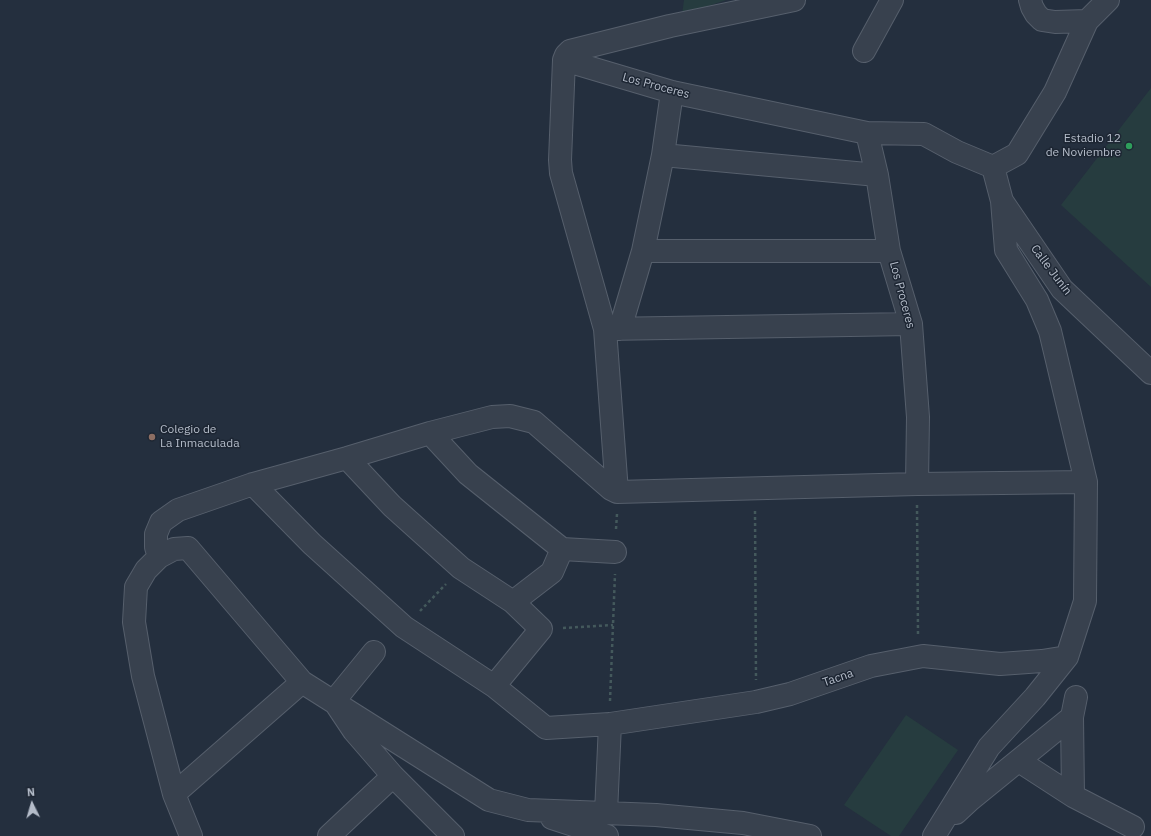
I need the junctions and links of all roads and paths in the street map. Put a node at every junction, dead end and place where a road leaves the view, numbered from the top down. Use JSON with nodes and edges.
{"nodes":[{"id":1,"x":794,"y":0,"type":"edge"},
{"id":2,"x":892,"y":0,"type":"edge"},
{"id":3,"x":1030,"y":0,"type":"edge"},
{"id":4,"x":1108,"y":0,"type":"edge"},
{"id":5,"x":1087,"y":21,"type":"junction"},
{"id":6,"x":864,"y":51,"type":"dead end"},
{"id":7,"x":564,"y":60,"type":"junction"},
{"id":8,"x":672,"y":92,"type":"junction"},
{"id":9,"x":867,"y":133,"type":"junction"},
{"id":10,"x":663,"y":155,"type":"junction"},
{"id":11,"x":993,"y":167,"type":"junction"},
{"id":12,"x":877,"y":176,"type":"junction"},
{"id":13,"x":1002,"y":201,"type":"junction"},
{"id":14,"x":643,"y":251,"type":"junction"},
{"id":15,"x":889,"y":251,"type":"junction"},
{"id":16,"x":911,"y":324,"type":"junction"},
{"id":17,"x":613,"y":329,"type":"junction"},
{"id":18,"x":1151,"y":373,"type":"edge"},
{"id":19,"x":430,"y":433,"type":"junction"},
{"id":20,"x":347,"y":458,"type":"junction"},
{"id":21,"x":1086,"y":482,"type":"junction"},
{"id":22,"x":253,"y":484,"type":"junction"},
{"id":23,"x":917,"y":484,"type":"junction"},
{"id":24,"x":755,"y":488,"type":"junction"},
{"id":25,"x":618,"y":492,"type":"junction"},
{"id":26,"x":562,"y":549,"type":"junction"},
{"id":27,"x":616,"y":552,"type":"junction"},
{"id":28,"x":159,"y":557,"type":"junction"},
{"id":29,"x":514,"y":602,"type":"junction"},
{"id":30,"x":613,"y":625,"type":"junction"},
{"id":31,"x":540,"y":630,"type":"junction"},
{"id":32,"x":374,"y":652,"type":"dead end"},
{"id":33,"x":918,"y":657,"type":"junction"},
{"id":34,"x":1067,"y":657,"type":"junction"},
{"id":35,"x":302,"y":682,"type":"junction"},
{"id":36,"x":494,"y":686,"type":"junction"},
{"id":37,"x":334,"y":701,"type":"junction"},
{"id":38,"x":756,"y":702,"type":"junction"},
{"id":39,"x":610,"y":724,"type":"junction"},
{"id":40,"x":1019,"y":761,"type":"junction"},
{"id":41,"x":394,"y":776,"type":"junction"},
{"id":42,"x":174,"y":794,"type":"junction"},
{"id":43,"x":1073,"y":796,"type":"junction"},
{"id":44,"x":528,"y":810,"type":"junction"},
{"id":45,"x":606,"y":813,"type":"junction"},
{"id":46,"x":1133,"y":827,"type":"dead end"},
{"id":47,"x":936,"y":833,"type":"edge"},
{"id":48,"x":191,"y":836,"type":"edge"},
{"id":49,"x":329,"y":836,"type":"edge"},
{"id":50,"x":453,"y":836,"type":"edge"},
{"id":51,"x":607,"y":836,"type":"edge"},
{"id":52,"x":810,"y":836,"type":"edge"}],
"edges":[{"from":1,"to":7,"type":"street"},
{"from":2,"to":6,"type":"street"},
{"from":3,"to":5,"type":"street"},
{"from":4,"to":5,"type":"street"},
{"from":5,"to":11,"type":"street"},
{"from":7,"to":8,"type":"street","name":"Los Proceres"},
{"from":7,"to":17,"type":"street"},
{"from":8,"to":9,"type":"street","name":"Los Proceres"},
{"from":8,"to":10,"type":"street"},
{"from":9,"to":11,"type":"street","name":"Los Proceres"},
{"from":9,"to":12,"type":"street","name":"Los Proceres"},
{"from":10,"to":12,"type":"street"},
{"from":10,"to":14,"type":"street"},
{"from":11,"to":13,"type":"street","name":"Calle Junín"},
{"from":12,"to":15,"type":"street","name":"Los Proceres"},
{"from":13,"to":18,"type":"street","name":"Calle Junín"},
{"from":13,"to":21,"type":"street"},
{"from":14,"to":15,"type":"street"},
{"from":14,"to":17,"type":"street"},
{"from":15,"to":16,"type":"street","name":"Los Proceres"},
{"from":16,"to":17,"type":"street"},
{"from":16,"to":23,"type":"street","name":"Los Proceres"},
{"from":17,"to":25,"type":"street"},
{"from":19,"to":20,"type":"street"},
{"from":19,"to":25,"type":"street"},
{"from":19,"to":26,"type":"street"},
{"from":20,"to":22,"type":"street"},
{"from":20,"to":29,"type":"street"},
{"from":21,"to":23,"type":"street"},
{"from":21,"to":34,"type":"street"},
{"from":22,"to":28,"type":"street"},
{"from":22,"to":36,"type":"street","name":"Tacna"},
{"from":23,"to":24,"type":"street"},
{"from":23,"to":33,"type":"path"},
{"from":24,"to":25,"type":"street"},
{"from":24,"to":38,"type":"path"},
{"from":25,"to":27,"type":"path"},
{"from":26,"to":27,"type":"street"},
{"from":26,"to":29,"type":"street"},
{"from":27,"to":30,"type":"path"},
{"from":28,"to":35,"type":"street"},
{"from":28,"to":42,"type":"street"},
{"from":29,"to":31,"type":"street"},
{"from":30,"to":31,"type":"path"},
{"from":30,"to":39,"type":"path"},
{"from":31,"to":36,"type":"street"},
{"from":32,"to":37,"type":"street"},
{"from":33,"to":34,"type":"street","name":"Tacna"},
{"from":33,"to":38,"type":"street","name":"Tacna"},
{"from":34,"to":47,"type":"street"},
{"from":35,"to":37,"type":"street"},
{"from":35,"to":42,"type":"street"},
{"from":36,"to":39,"type":"street","name":"Tacna"},
{"from":37,"to":41,"type":"street"},
{"from":37,"to":44,"type":"street"},
{"from":38,"to":39,"type":"street","name":"Tacna"},
{"from":39,"to":45,"type":"street"},
{"from":40,"to":43,"type":"street"},
{"from":40,"to":43,"type":"street"},
{"from":40,"to":47,"type":"street"},
{"from":41,"to":49,"type":"street"},
{"from":41,"to":50,"type":"street"},
{"from":42,"to":48,"type":"street"},
{"from":43,"to":46,"type":"street"},
{"from":44,"to":45,"type":"street"},
{"from":44,"to":51,"type":"street"},
{"from":45,"to":52,"type":"street"}]}
